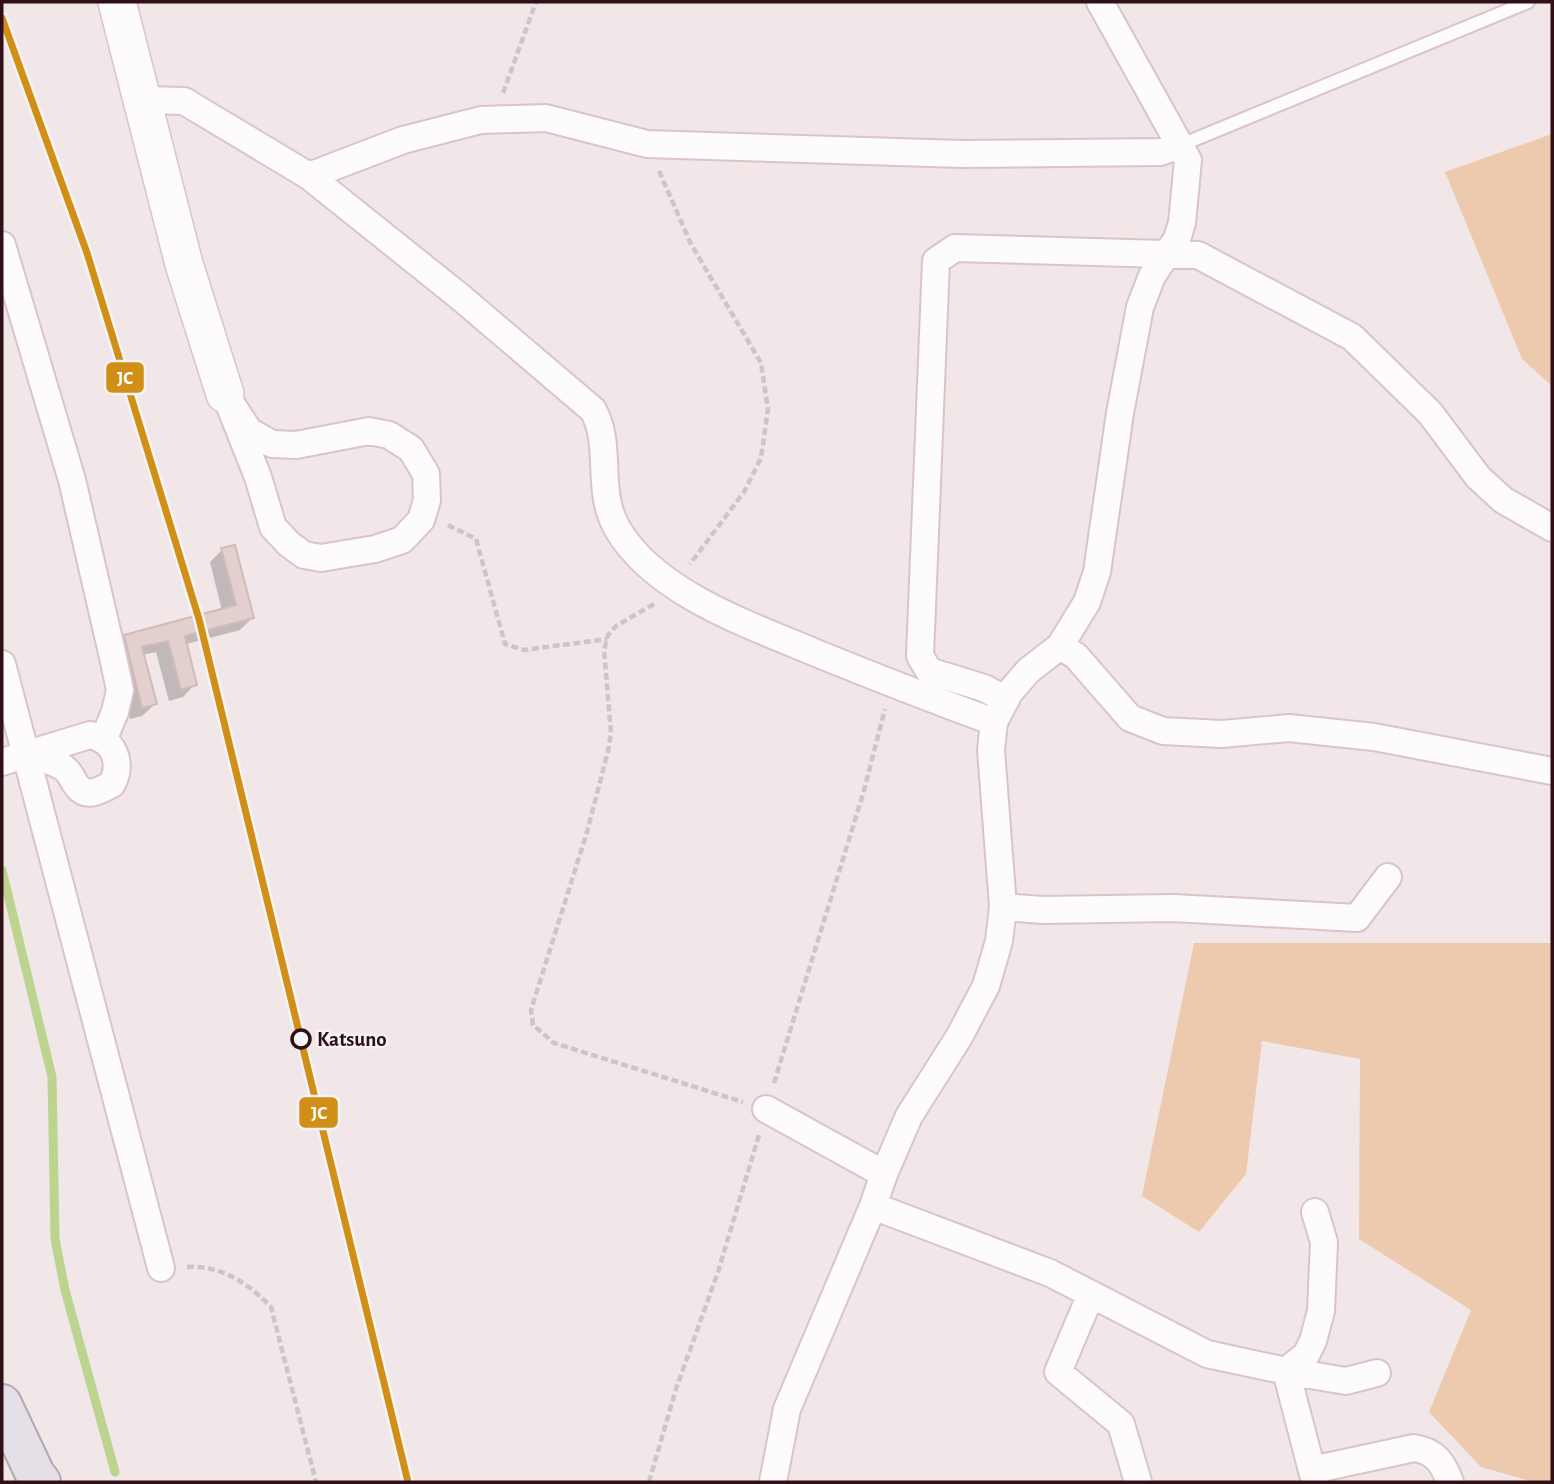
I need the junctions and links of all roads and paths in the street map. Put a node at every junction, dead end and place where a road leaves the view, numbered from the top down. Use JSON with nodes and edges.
{"nodes":[{"id":1,"x":117,"y":2,"type":"edge"},
{"id":2,"x":536,"y":2,"type":"edge"},
{"id":3,"x":1100,"y":2,"type":"edge"},
{"id":4,"x":1528,"y":2,"type":"edge"},
{"id":5,"x":143,"y":100,"type":"junction"},
{"id":6,"x":493,"y":120,"type":"junction"},
{"id":7,"x":647,"y":144,"type":"junction"},
{"id":8,"x":1181,"y":145,"type":"junction"},
{"id":9,"x":309,"y":176,"type":"junction"},
{"id":10,"x":2,"y":245,"type":"edge"},
{"id":11,"x":1167,"y":254,"type":"junction"},
{"id":12,"x":225,"y":394,"type":"junction"},
{"id":13,"x":424,"y":513,"type":"junction"},
{"id":14,"x":1552,"y":528,"type":"edge"},
{"id":15,"x":674,"y":585,"type":"junction"},
{"id":16,"x":607,"y":639,"type":"junction"},
{"id":17,"x":1060,"y":646,"type":"junction"},
{"id":18,"x":2,"y":664,"type":"edge"},
{"id":19,"x":1000,"y":711,"type":"junction"},
{"id":20,"x":883,"y":716,"type":"dead end"},
{"id":21,"x":104,"y":738,"type":"junction"},
{"id":22,"x":27,"y":755,"type":"junction"},
{"id":23,"x":2,"y":762,"type":"edge"},
{"id":24,"x":1552,"y":771,"type":"edge"},
{"id":25,"x":1388,"y":877,"type":"dead end"},
{"id":26,"x":1003,"y":906,"type":"junction"},
{"id":27,"x":766,"y":1110,"type":"junction"},
{"id":28,"x":884,"y":1174,"type":"junction"},
{"id":29,"x":873,"y":1206,"type":"junction"},
{"id":30,"x":1315,"y":1212,"type":"dead end"},
{"id":31,"x":161,"y":1268,"type":"joint"},
{"id":32,"x":1091,"y":1294,"type":"junction"},
{"id":33,"x":1286,"y":1371,"type":"junction"},
{"id":34,"x":1377,"y":1373,"type":"dead end"},
{"id":35,"x":2,"y":1404,"type":"edge"},
{"id":36,"x":1314,"y":1476,"type":"edge"},
{"id":37,"x":41,"y":1482,"type":"edge"},
{"id":38,"x":316,"y":1482,"type":"edge"},
{"id":39,"x":649,"y":1482,"type":"edge"},
{"id":40,"x":773,"y":1482,"type":"edge"},
{"id":41,"x":1138,"y":1482,"type":"edge"},
{"id":42,"x":1450,"y":1482,"type":"edge"}],
"edges":[{"from":1,"to":5,"type":"street"},
{"from":2,"to":6,"type":"path"},
{"from":3,"to":8,"type":"street"},
{"from":4,"to":8,"type":"lane"},
{"from":5,"to":9,"type":"street"},
{"from":5,"to":12,"type":"street"},
{"from":6,"to":7,"type":"street"},
{"from":6,"to":9,"type":"street"},
{"from":7,"to":8,"type":"street"},
{"from":7,"to":15,"type":"path"},
{"from":8,"to":11,"type":"street"},
{"from":9,"to":15,"type":"street"},
{"from":10,"to":21,"type":"street"},
{"from":11,"to":14,"type":"street"},
{"from":11,"to":17,"type":"street"},
{"from":11,"to":19,"type":"street"},
{"from":12,"to":13,"type":"street"},
{"from":12,"to":13,"type":"street"},
{"from":13,"to":16,"type":"path"},
{"from":15,"to":16,"type":"path"},
{"from":15,"to":19,"type":"street"},
{"from":16,"to":27,"type":"path"},
{"from":17,"to":19,"type":"street"},
{"from":17,"to":24,"type":"street"},
{"from":18,"to":22,"type":"street"},
{"from":19,"to":26,"type":"street"},
{"from":20,"to":27,"type":"path"},
{"from":21,"to":22,"type":"street"},
{"from":21,"to":22,"type":"street"},
{"from":22,"to":23,"type":"street"},
{"from":22,"to":31,"type":"street"},
{"from":25,"to":26,"type":"street"},
{"from":26,"to":28,"type":"street"},
{"from":27,"to":28,"type":"street"},
{"from":27,"to":39,"type":"path"},
{"from":28,"to":29,"type":"street"},
{"from":29,"to":32,"type":"street"},
{"from":29,"to":40,"type":"street"},
{"from":30,"to":33,"type":"street"},
{"from":31,"to":38,"type":"path"},
{"from":32,"to":33,"type":"street"},
{"from":32,"to":41,"type":"street"},
{"from":33,"to":34,"type":"street"},
{"from":33,"to":36,"type":"street"},
{"from":35,"to":37,"type":"highway"},
{"from":36,"to":42,"type":"street"}]}
